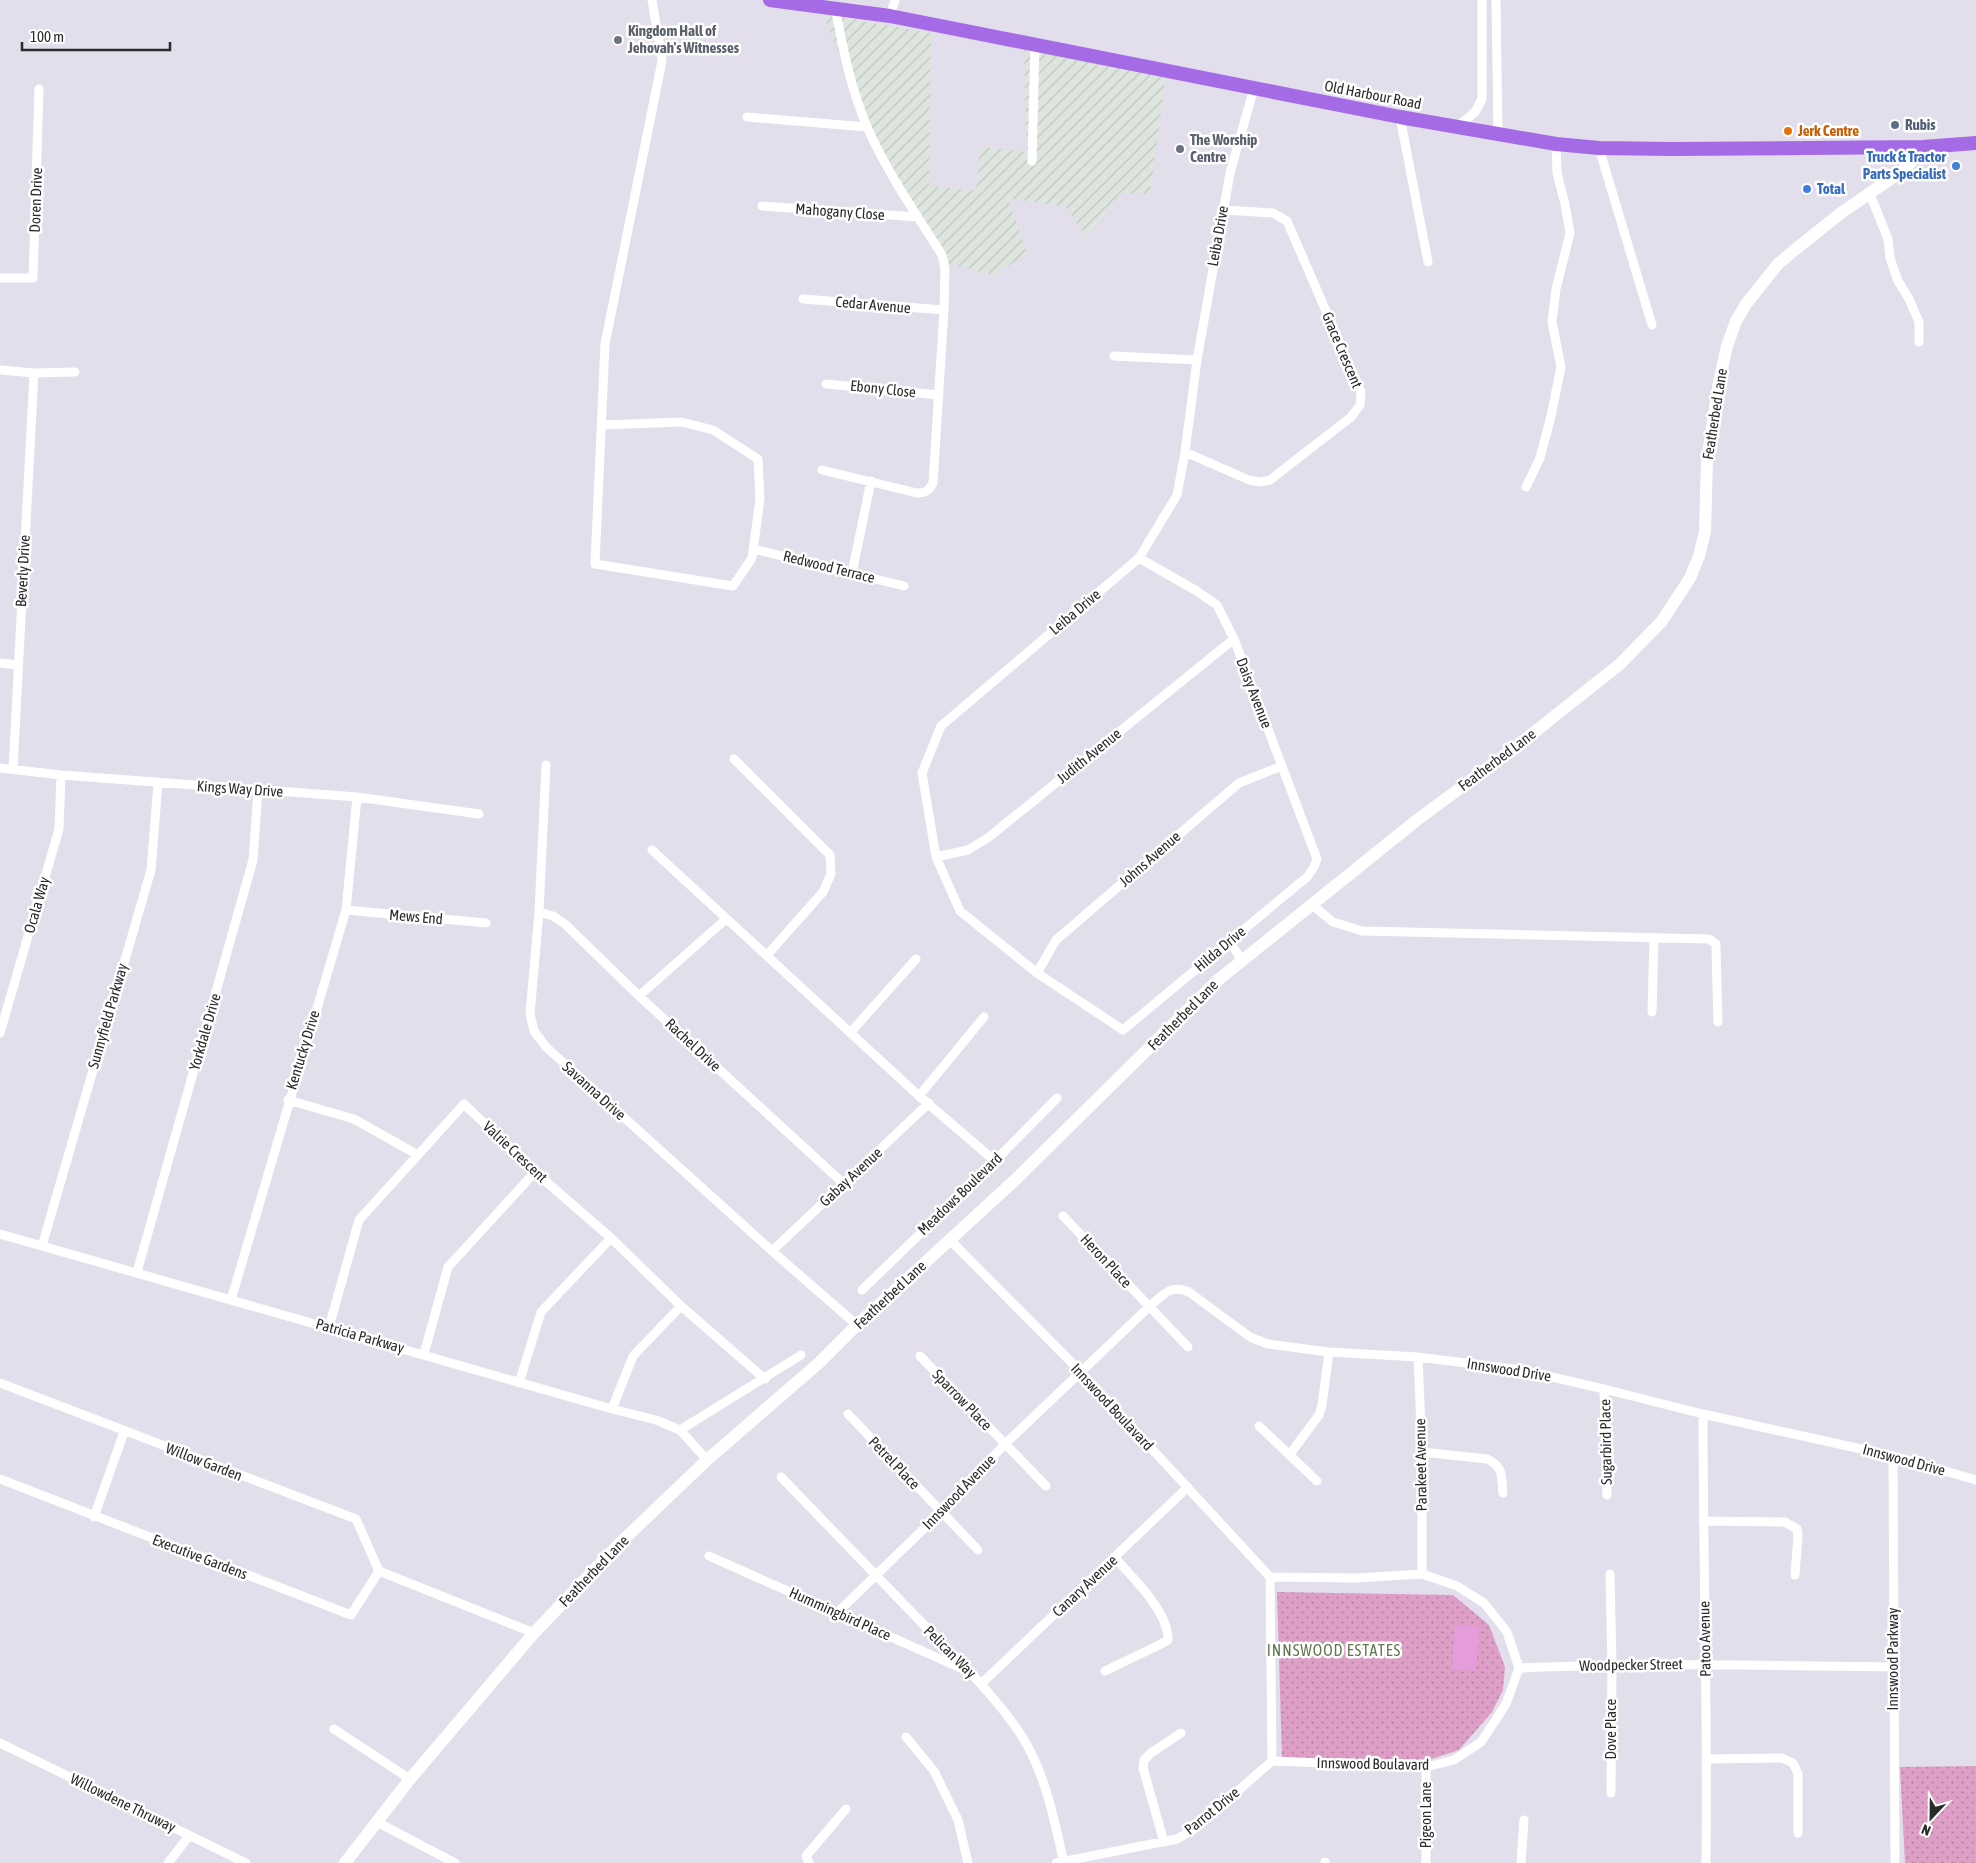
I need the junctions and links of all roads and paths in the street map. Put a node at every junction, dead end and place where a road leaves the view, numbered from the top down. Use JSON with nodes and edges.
{"nodes":[{"id":1,"x":652,"y":0,"type":"edge"},
{"id":2,"x":770,"y":0,"type":"edge"},
{"id":3,"x":895,"y":0,"type":"edge"},
{"id":4,"x":1482,"y":0,"type":"edge"},
{"id":5,"x":1496,"y":0,"type":"edge"},
{"id":6,"x":845,"y":6,"type":"edge"},
{"id":7,"x":890,"y":16,"type":"junction"},
{"id":8,"x":1035,"y":44,"type":"junction"},
{"id":9,"x":1254,"y":88,"type":"junction"},
{"id":10,"x":39,"y":89,"type":"dead end"},
{"id":11,"x":747,"y":117,"type":"dead end"},
{"id":12,"x":1400,"y":117,"type":"junction"},
{"id":13,"x":867,"y":127,"type":"junction"},
{"id":14,"x":1457,"y":128,"type":"junction"},
{"id":15,"x":1498,"y":134,"type":"junction"},
{"id":16,"x":1976,"y":143,"type":"edge"},
{"id":17,"x":1556,"y":144,"type":"junction"},
{"id":18,"x":1923,"y":147,"type":"junction"},
{"id":19,"x":1599,"y":148,"type":"junction"},
{"id":20,"x":1032,"y":161,"type":"dead end"},
{"id":21,"x":1870,"y":194,"type":"junction"},
{"id":22,"x":762,"y":206,"type":"dead end"},
{"id":23,"x":1223,"y":210,"type":"junction"},
{"id":24,"x":918,"y":217,"type":"junction"},
{"id":25,"x":1428,"y":262,"type":"dead end"},
{"id":26,"x":0,"y":278,"type":"edge"},
{"id":27,"x":803,"y":299,"type":"dead end"},
{"id":28,"x":944,"y":310,"type":"junction"},
{"id":29,"x":1652,"y":326,"type":"dead end"},
{"id":30,"x":1919,"y":342,"type":"dead end"},
{"id":31,"x":1114,"y":356,"type":"dead end"},
{"id":32,"x":1197,"y":360,"type":"junction"},
{"id":33,"x":0,"y":370,"type":"edge"},
{"id":34,"x":75,"y":372,"type":"dead end"},
{"id":35,"x":34,"y":373,"type":"junction"},
{"id":36,"x":826,"y":384,"type":"dead end"},
{"id":37,"x":939,"y":395,"type":"junction"},
{"id":38,"x":602,"y":424,"type":"junction"},
{"id":39,"x":1185,"y":452,"type":"junction"},
{"id":40,"x":822,"y":470,"type":"dead end"},
{"id":41,"x":871,"y":481,"type":"junction"},
{"id":42,"x":1526,"y":487,"type":"dead end"},
{"id":43,"x":753,"y":549,"type":"junction"},
{"id":44,"x":1139,"y":558,"type":"junction"},
{"id":45,"x":852,"y":573,"type":"junction"},
{"id":46,"x":904,"y":586,"type":"dead end"},
{"id":47,"x":1234,"y":639,"type":"junction"},
{"id":48,"x":0,"y":663,"type":"edge"},
{"id":49,"x":18,"y":665,"type":"junction"},
{"id":50,"x":734,"y":759,"type":"dead end"},
{"id":51,"x":546,"y":765,"type":"dead end"},
{"id":52,"x":1282,"y":766,"type":"junction"},
{"id":53,"x":0,"y":768,"type":"edge"},
{"id":54,"x":13,"y":769,"type":"junction"},
{"id":55,"x":61,"y":775,"type":"junction"},
{"id":56,"x":158,"y":783,"type":"junction"},
{"id":57,"x":258,"y":790,"type":"junction"},
{"id":58,"x":357,"y":797,"type":"junction"},
{"id":59,"x":480,"y":814,"type":"dead end"},
{"id":60,"x":652,"y":850,"type":"dead end"},
{"id":61,"x":936,"y":857,"type":"junction"},
{"id":62,"x":1314,"y":867,"type":"joint"},
{"id":63,"x":1310,"y":904,"type":"junction"},
{"id":64,"x":346,"y":910,"type":"junction"},
{"id":65,"x":538,"y":912,"type":"junction"},
{"id":66,"x":726,"y":919,"type":"junction"},
{"id":67,"x":486,"y":923,"type":"dead end"},
{"id":68,"x":1654,"y":938,"type":"junction"},
{"id":69,"x":1229,"y":941,"type":"junction"},
{"id":70,"x":767,"y":955,"type":"junction"},
{"id":71,"x":916,"y":959,"type":"dead end"},
{"id":72,"x":1242,"y":960,"type":"junction"},
{"id":73,"x":1037,"y":973,"type":"junction"},
{"id":74,"x":639,"y":996,"type":"junction"},
{"id":75,"x":1652,"y":1012,"type":"dead end"},
{"id":76,"x":984,"y":1017,"type":"dead end"},
{"id":77,"x":1718,"y":1022,"type":"dead end"},
{"id":78,"x":1123,"y":1030,"type":"joint"},
{"id":79,"x":0,"y":1033,"type":"edge"},
{"id":80,"x":850,"y":1034,"type":"junction"},
{"id":81,"x":919,"y":1096,"type":"junction"},
{"id":82,"x":1057,"y":1098,"type":"dead end"},
{"id":83,"x":288,"y":1100,"type":"junction"},
{"id":84,"x":929,"y":1103,"type":"junction"},
{"id":85,"x":418,"y":1156,"type":"junction"},
{"id":86,"x":996,"y":1161,"type":"junction"},
{"id":87,"x":535,"y":1172,"type":"junction"},
{"id":88,"x":844,"y":1184,"type":"junction"},
{"id":89,"x":1063,"y":1216,"type":"dead end"},
{"id":90,"x":0,"y":1234,"type":"edge"},
{"id":91,"x":611,"y":1238,"type":"junction"},
{"id":92,"x":950,"y":1240,"type":"junction"},
{"id":93,"x":42,"y":1246,"type":"junction"},
{"id":94,"x":772,"y":1251,"type":"junction"},
{"id":95,"x":137,"y":1272,"type":"junction"},
{"id":96,"x":862,"y":1290,"type":"dead end"},
{"id":97,"x":231,"y":1300,"type":"junction"},
{"id":98,"x":681,"y":1306,"type":"junction"},
{"id":99,"x":1148,"y":1307,"type":"junction"},
{"id":100,"x":857,"y":1325,"type":"junction"},
{"id":101,"x":329,"y":1327,"type":"junction"},
{"id":102,"x":1188,"y":1347,"type":"dead end"},
{"id":103,"x":1329,"y":1352,"type":"junction"},
{"id":104,"x":424,"y":1354,"type":"junction"},
{"id":105,"x":801,"y":1355,"type":"dead end"},
{"id":106,"x":920,"y":1356,"type":"dead end"},
{"id":107,"x":1418,"y":1357,"type":"junction"},
{"id":108,"x":1081,"y":1372,"type":"junction"},
{"id":109,"x":765,"y":1379,"type":"junction"},
{"id":110,"x":518,"y":1383,"type":"junction"},
{"id":111,"x":0,"y":1384,"type":"edge"},
{"id":112,"x":1604,"y":1389,"type":"junction"},
{"id":113,"x":612,"y":1409,"type":"junction"},
{"id":114,"x":848,"y":1414,"type":"dead end"},
{"id":115,"x":1703,"y":1414,"type":"junction"},
{"id":116,"x":1259,"y":1426,"type":"dead end"},
{"id":117,"x":680,"y":1430,"type":"junction"},
{"id":118,"x":124,"y":1432,"type":"junction"},
{"id":119,"x":1005,"y":1444,"type":"junction"},
{"id":120,"x":1422,"y":1452,"type":"junction"},
{"id":121,"x":1290,"y":1454,"type":"junction"},
{"id":122,"x":1893,"y":1456,"type":"junction"},
{"id":123,"x":707,"y":1460,"type":"junction"},
{"id":124,"x":781,"y":1478,"type":"dead end"},
{"id":125,"x":0,"y":1479,"type":"edge"},
{"id":126,"x":1976,"y":1480,"type":"edge"},
{"id":127,"x":1317,"y":1481,"type":"dead end"},
{"id":128,"x":1046,"y":1486,"type":"dead end"},
{"id":129,"x":1188,"y":1487,"type":"junction"},
{"id":130,"x":1503,"y":1493,"type":"dead end"},
{"id":131,"x":1607,"y":1495,"type":"dead end"},
{"id":132,"x":941,"y":1512,"type":"junction"},
{"id":133,"x":94,"y":1517,"type":"junction"},
{"id":134,"x":1703,"y":1521,"type":"junction"},
{"id":135,"x":978,"y":1550,"type":"dead end"},
{"id":136,"x":710,"y":1556,"type":"dead end"},
{"id":137,"x":1115,"y":1558,"type":"junction"},
{"id":138,"x":379,"y":1571,"type":"junction"},
{"id":139,"x":1422,"y":1574,"type":"junction"},
{"id":140,"x":1610,"y":1574,"type":"dead end"},
{"id":141,"x":1795,"y":1575,"type":"dead end"},
{"id":142,"x":875,"y":1576,"type":"junction"},
{"id":143,"x":1270,"y":1577,"type":"junction"},
{"id":144,"x":837,"y":1613,"type":"junction"},
{"id":145,"x":534,"y":1633,"type":"junction"},
{"id":146,"x":1705,"y":1664,"type":"junction"},
{"id":147,"x":1612,"y":1665,"type":"junction"},
{"id":148,"x":1893,"y":1667,"type":"junction"},
{"id":149,"x":1519,"y":1668,"type":"junction"},
{"id":150,"x":1105,"y":1671,"type":"dead end"},
{"id":151,"x":970,"y":1672,"type":"junction"},
{"id":152,"x":981,"y":1684,"type":"junction"},
{"id":153,"x":334,"y":1729,"type":"dead end"},
{"id":154,"x":1181,"y":1733,"type":"dead end"},
{"id":155,"x":906,"y":1737,"type":"dead end"},
{"id":156,"x":0,"y":1743,"type":"edge"},
{"id":157,"x":1707,"y":1758,"type":"junction"},
{"id":158,"x":1272,"y":1761,"type":"junction"},
{"id":159,"x":1426,"y":1767,"type":"junction"},
{"id":160,"x":410,"y":1779,"type":"junction"},
{"id":161,"x":1611,"y":1792,"type":"dead end"},
{"id":162,"x":846,"y":1809,"type":"dead end"},
{"id":163,"x":1524,"y":1820,"type":"dead end"},
{"id":164,"x":377,"y":1822,"type":"junction"},
{"id":165,"x":1798,"y":1832,"type":"dead end"},
{"id":166,"x":188,"y":1836,"type":"junction"},
{"id":167,"x":1164,"y":1842,"type":"junction"},
{"id":168,"x":168,"y":1863,"type":"edge"},
{"id":169,"x":246,"y":1863,"type":"edge"},
{"id":170,"x":345,"y":1863,"type":"edge"},
{"id":171,"x":455,"y":1863,"type":"edge"},
{"id":172,"x":809,"y":1863,"type":"edge"},
{"id":173,"x":968,"y":1863,"type":"edge"},
{"id":174,"x":1061,"y":1863,"type":"edge"},
{"id":175,"x":1426,"y":1863,"type":"edge"},
{"id":176,"x":1521,"y":1863,"type":"edge"},
{"id":177,"x":1706,"y":1863,"type":"edge"},
{"id":178,"x":1895,"y":1863,"type":"edge"}],
"edges":[{"from":1,"to":38,"type":"street"},
{"from":2,"to":6,"type":"main road","name":"Old Harbour Road"},
{"from":3,"to":7,"type":"street"},
{"from":4,"to":14,"type":"street"},
{"from":5,"to":15,"type":"street"},
{"from":6,"to":7,"type":"main road","name":"Old Harbour Road"},
{"from":6,"to":13,"type":"street"},
{"from":7,"to":8,"type":"main road","name":"Old Harbour Road"},
{"from":8,"to":9,"type":"main road","name":"Old Harbour Road"},
{"from":8,"to":20,"type":"street"},
{"from":9,"to":12,"type":"main road","name":"Old Harbour Road"},
{"from":9,"to":23,"type":"street","name":"Leiba Drive"},
{"from":10,"to":26,"type":"street","name":"Doren Drive"},
{"from":11,"to":13,"type":"street"},
{"from":12,"to":14,"type":"main road","name":"Old Harbour Road"},
{"from":12,"to":25,"type":"street"},
{"from":13,"to":24,"type":"street"},
{"from":14,"to":15,"type":"main road","name":"Old Harbour Road"},
{"from":15,"to":17,"type":"main road","name":"Old Harbour Road"},
{"from":16,"to":18,"type":"main road","name":"Old Harbour Road"},
{"from":17,"to":19,"type":"main road","name":"Old Harbour Road"},
{"from":17,"to":42,"type":"street"},
{"from":18,"to":19,"type":"main road","name":"Old Harbour Road"},
{"from":18,"to":21,"type":"main road","name":"Featherbed Lane"},
{"from":19,"to":29,"type":"street"},
{"from":21,"to":30,"type":"street"},
{"from":21,"to":63,"type":"main road","name":"Featherbed Lane"},
{"from":22,"to":24,"type":"street","name":"Mahogany Close"},
{"from":23,"to":32,"type":"street","name":"Leiba Drive"},
{"from":23,"to":39,"type":"street","name":"Grace Crescent"},
{"from":24,"to":28,"type":"street"},
{"from":27,"to":28,"type":"street","name":"Cedar Avenue"},
{"from":28,"to":37,"type":"street"},
{"from":31,"to":32,"type":"street"},
{"from":32,"to":39,"type":"street","name":"Leiba Drive"},
{"from":33,"to":35,"type":"street"},
{"from":34,"to":35,"type":"street"},
{"from":35,"to":49,"type":"street","name":"Beverly Drive"},
{"from":36,"to":37,"type":"street","name":"Ebony Close"},
{"from":37,"to":41,"type":"street"},
{"from":38,"to":43,"type":"street"},
{"from":38,"to":43,"type":"street"},
{"from":39,"to":44,"type":"street","name":"Leiba Drive"},
{"from":40,"to":41,"type":"street"},
{"from":41,"to":45,"type":"street"},
{"from":43,"to":45,"type":"street","name":"Redwood Terrace"},
{"from":44,"to":47,"type":"street","name":"Daisy Avenue"},
{"from":44,"to":61,"type":"street","name":"Leiba Drive"},
{"from":45,"to":46,"type":"street","name":"Redwood Terrace"},
{"from":47,"to":52,"type":"street","name":"Daisy Avenue"},
{"from":47,"to":61,"type":"street","name":"Judith Avenue"},
{"from":48,"to":49,"type":"street"},
{"from":49,"to":54,"type":"street","name":"Beverly Drive"},
{"from":50,"to":70,"type":"street"},
{"from":51,"to":65,"type":"street","name":"Savanna Drive"},
{"from":52,"to":62,"type":"street","name":"Daisy Avenue"},
{"from":52,"to":73,"type":"street","name":"Johns Avenue"},
{"from":53,"to":54,"type":"street","name":"Kings Way Drive"},
{"from":54,"to":55,"type":"street","name":"Kings Way Drive"},
{"from":55,"to":56,"type":"street","name":"Kings Way Drive"},
{"from":55,"to":79,"type":"street","name":"Ocala Way"},
{"from":56,"to":57,"type":"street","name":"Kings Way Drive"},
{"from":56,"to":93,"type":"street","name":"Sunnyfield Parkway"},
{"from":57,"to":58,"type":"street","name":"Kings Way Drive"},
{"from":57,"to":95,"type":"street","name":"Yorkdale Drive"},
{"from":58,"to":59,"type":"street","name":"Kings Way Drive"},
{"from":58,"to":64,"type":"street","name":"Kentucky Drive"},
{"from":60,"to":66,"type":"street"},
{"from":61,"to":73,"type":"street","name":"Leiba Drive"},
{"from":62,"to":69,"type":"street","name":"Hilda Drive"},
{"from":63,"to":68,"type":"street"},
{"from":63,"to":72,"type":"main road","name":"Featherbed Lane"},
{"from":64,"to":67,"type":"street","name":"Mews End"},
{"from":64,"to":83,"type":"street","name":"Kentucky Drive"},
{"from":65,"to":74,"type":"street","name":"Rachel Drive"},
{"from":65,"to":94,"type":"street","name":"Savanna Drive"},
{"from":66,"to":70,"type":"street"},
{"from":66,"to":74,"type":"street"},
{"from":68,"to":75,"type":"street"},
{"from":68,"to":77,"type":"street"},
{"from":69,"to":72,"type":"street"},
{"from":69,"to":78,"type":"street","name":"Hilda Drive"},
{"from":70,"to":80,"type":"street"},
{"from":71,"to":80,"type":"street"},
{"from":72,"to":92,"type":"main road","name":"Featherbed Lane"},
{"from":73,"to":78,"type":"street","name":"Leiba Drive"},
{"from":74,"to":88,"type":"street","name":"Rachel Drive"},
{"from":76,"to":81,"type":"street"},
{"from":80,"to":81,"type":"street"},
{"from":81,"to":84,"type":"street"},
{"from":82,"to":86,"type":"street","name":"Meadows Boulevard"},
{"from":83,"to":85,"type":"street"},
{"from":83,"to":97,"type":"street","name":"Kentucky Drive"},
{"from":84,"to":86,"type":"street"},
{"from":84,"to":88,"type":"street","name":"Gabay Avenue"},
{"from":85,"to":87,"type":"street","name":"Valrie Crescent"},
{"from":85,"to":101,"type":"street","name":"Valrie Crescent"},
{"from":86,"to":96,"type":"street","name":"Meadows Boulevard"},
{"from":87,"to":91,"type":"street","name":"Valrie Crescent"},
{"from":87,"to":104,"type":"street"},
{"from":88,"to":94,"type":"street","name":"Gabay Avenue"},
{"from":89,"to":99,"type":"street","name":"Heron Place"},
{"from":90,"to":93,"type":"street","name":"Patricia Parkway"},
{"from":91,"to":98,"type":"street","name":"Valrie Crescent"},
{"from":91,"to":110,"type":"street"},
{"from":92,"to":100,"type":"main road","name":"Featherbed Lane"},
{"from":92,"to":108,"type":"street","name":"Innswood Boulavard"},
{"from":93,"to":95,"type":"street","name":"Patricia Parkway"},
{"from":94,"to":100,"type":"street","name":"Savanna Drive"},
{"from":95,"to":97,"type":"street","name":"Patricia Parkway"},
{"from":97,"to":101,"type":"street","name":"Patricia Parkway"},
{"from":98,"to":109,"type":"street","name":"Valrie Crescent"},
{"from":98,"to":113,"type":"street"},
{"from":99,"to":102,"type":"street","name":"Heron Place"},
{"from":99,"to":103,"type":"street","name":"Innswood Drive"},
{"from":99,"to":108,"type":"street","name":"Innswood Drive"},
{"from":100,"to":123,"type":"main road","name":"Featherbed Lane"},
{"from":101,"to":104,"type":"street","name":"Patricia Parkway"},
{"from":103,"to":107,"type":"street","name":"Innswood Drive"},
{"from":103,"to":121,"type":"street"},
{"from":104,"to":110,"type":"street","name":"Patricia Parkway"},
{"from":105,"to":109,"type":"street"},
{"from":106,"to":119,"type":"street","name":"Sparrow Place"},
{"from":107,"to":112,"type":"street","name":"Innswood Drive"},
{"from":107,"to":120,"type":"street","name":"Parakeet Avenue"},
{"from":108,"to":119,"type":"street","name":"Innswood Avenue"},
{"from":108,"to":129,"type":"street","name":"Innswood Boulavard"},
{"from":109,"to":117,"type":"street"},
{"from":110,"to":113,"type":"street","name":"Patricia Parkway"},
{"from":111,"to":118,"type":"street","name":"Willow Garden"},
{"from":112,"to":115,"type":"street","name":"Innswood Drive"},
{"from":112,"to":131,"type":"street","name":"Sugarbird Place"},
{"from":113,"to":117,"type":"street","name":"Patricia Parkway"},
{"from":114,"to":132,"type":"street","name":"Petrel Place"},
{"from":115,"to":122,"type":"street","name":"Innswood Drive"},
{"from":115,"to":134,"type":"street","name":"Patoo Avenue"},
{"from":116,"to":121,"type":"street"},
{"from":117,"to":123,"type":"street","name":"Patricia Parkway"},
{"from":118,"to":133,"type":"street"},
{"from":118,"to":138,"type":"street","name":"Willow Garden"},
{"from":119,"to":128,"type":"street","name":"Sparrow Place"},
{"from":119,"to":132,"type":"street","name":"Innswood Avenue"},
{"from":120,"to":130,"type":"street"},
{"from":120,"to":139,"type":"street","name":"Parakeet Avenue"},
{"from":121,"to":127,"type":"street"},
{"from":122,"to":126,"type":"street","name":"Innswood Drive"},
{"from":122,"to":148,"type":"street","name":"Innswood Parkway"},
{"from":123,"to":145,"type":"main road","name":"Featherbed Lane"},
{"from":124,"to":142,"type":"street","name":"Pelican Way"},
{"from":125,"to":133,"type":"street","name":"Executive Gardens"},
{"from":129,"to":137,"type":"street","name":"Canary Avenue"},
{"from":129,"to":143,"type":"street","name":"Innswood Boulavard"},
{"from":132,"to":135,"type":"street","name":"Petrel Place"},
{"from":132,"to":142,"type":"street","name":"Innswood Avenue"},
{"from":133,"to":138,"type":"street","name":"Executive Gardens"},
{"from":134,"to":141,"type":"street"},
{"from":134,"to":146,"type":"street","name":"Patoo Avenue"},
{"from":136,"to":144,"type":"street","name":"Hummingbird Place"},
{"from":137,"to":150,"type":"street"},
{"from":137,"to":152,"type":"street","name":"Canary Avenue"},
{"from":138,"to":145,"type":"street"},
{"from":139,"to":143,"type":"street"},
{"from":139,"to":149,"type":"street"},
{"from":140,"to":147,"type":"street","name":"Dove Place"},
{"from":142,"to":144,"type":"street","name":"Innswood Avenue"},
{"from":142,"to":151,"type":"street","name":"Pelican Way"},
{"from":143,"to":158,"type":"street"},
{"from":144,"to":151,"type":"street","name":"Hummingbird Place"},
{"from":145,"to":160,"type":"main road","name":"Featherbed Lane"},
{"from":146,"to":147,"type":"street","name":"Woodpecker Street"},
{"from":146,"to":148,"type":"street","name":"Woodpecker Street"},
{"from":146,"to":157,"type":"street","name":"Patoo Avenue"},
{"from":147,"to":149,"type":"street","name":"Woodpecker Street"},
{"from":147,"to":161,"type":"street","name":"Dove Place"},
{"from":148,"to":178,"type":"street","name":"Innswood Parkway"},
{"from":149,"to":159,"type":"street","name":"Innswood Boulavard"},
{"from":151,"to":152,"type":"street","name":"Pelican Way"},
{"from":152,"to":174,"type":"street","name":"Pelican Way"},
{"from":153,"to":160,"type":"street"},
{"from":154,"to":167,"type":"street"},
{"from":155,"to":173,"type":"street"},
{"from":156,"to":166,"type":"street","name":"Willowdene Thruway"},
{"from":157,"to":165,"type":"street"},
{"from":157,"to":177,"type":"street","name":"Patoo Avenue"},
{"from":158,"to":159,"type":"street","name":"Innswood Boulavard"},
{"from":158,"to":167,"type":"street","name":"Parrot Drive"},
{"from":159,"to":175,"type":"street","name":"Pigeon Lane"},
{"from":160,"to":164,"type":"main road","name":"Featherbed Lane"},
{"from":162,"to":172,"type":"street"},
{"from":163,"to":176,"type":"street"},
{"from":164,"to":170,"type":"main road","name":"Featherbed Lane"},
{"from":164,"to":171,"type":"street"},
{"from":166,"to":168,"type":"street"},
{"from":166,"to":169,"type":"street","name":"Willowdene Thruway"},
{"from":167,"to":174,"type":"street","name":"Parrot Drive"}]}
